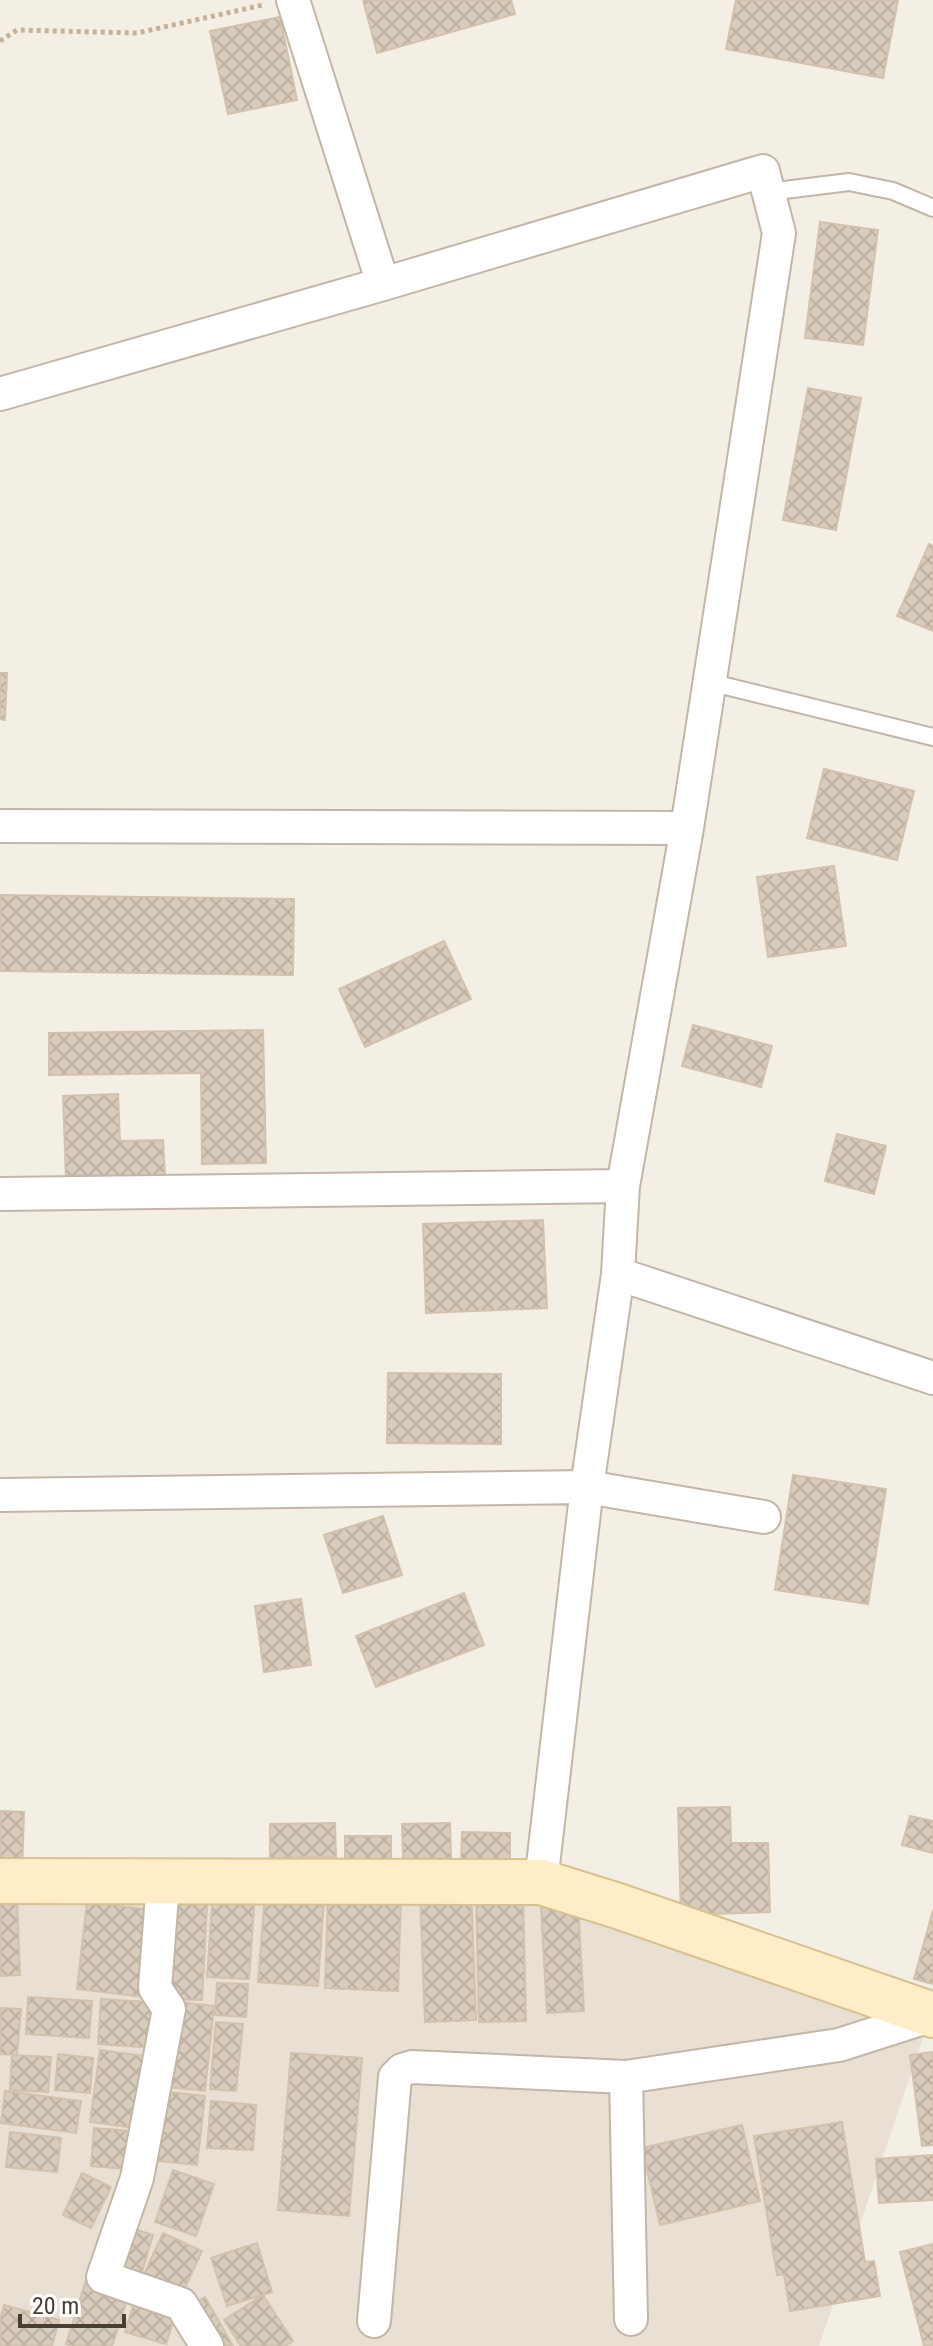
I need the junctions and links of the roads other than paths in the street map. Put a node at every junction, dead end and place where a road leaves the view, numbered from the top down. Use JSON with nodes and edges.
{"nodes":[{"id":1,"x":281,"y":2,"type":"edge"},
{"id":2,"x":768,"y":192,"type":"junction"},
{"id":3,"x":933,"y":208,"type":"edge"},
{"id":4,"x":383,"y":284,"type":"junction"},
{"id":5,"x":0,"y":394,"type":"edge"},
{"id":6,"x":709,"y":682,"type":"junction"},
{"id":7,"x":933,"y":737,"type":"edge"},
{"id":8,"x":0,"y":826,"type":"edge"},
{"id":9,"x":687,"y":828,"type":"junction"},
{"id":10,"x":623,"y":1186,"type":"junction"},
{"id":11,"x":0,"y":1194,"type":"edge"},
{"id":12,"x":618,"y":1274,"type":"junction"},
{"id":13,"x":933,"y":1378,"type":"edge"},
{"id":14,"x":587,"y":1487,"type":"junction"},
{"id":15,"x":0,"y":1495,"type":"edge"},
{"id":16,"x":764,"y":1517,"type":"dead end"},
{"id":17,"x":0,"y":1881,"type":"edge"},
{"id":18,"x":163,"y":1882,"type":"junction"},
{"id":19,"x":541,"y":1882,"type":"junction"},
{"id":20,"x":933,"y":2015,"type":"edge"},
{"id":21,"x":626,"y":2077,"type":"junction"},
{"id":22,"x":631,"y":2319,"type":"dead end"},
{"id":23,"x":374,"y":2321,"type":"dead end"},
{"id":24,"x":207,"y":2346,"type":"edge"}],
"edges":[{"from":1,"to":4,"type":"street"},
{"from":2,"to":3,"type":"lane"},
{"from":2,"to":4,"type":"street"},
{"from":2,"to":6,"type":"street"},
{"from":4,"to":5,"type":"street"},
{"from":6,"to":7,"type":"lane"},
{"from":6,"to":9,"type":"street"},
{"from":8,"to":9,"type":"street"},
{"from":9,"to":10,"type":"street"},
{"from":10,"to":11,"type":"street"},
{"from":10,"to":12,"type":"street"},
{"from":12,"to":13,"type":"street"},
{"from":12,"to":14,"type":"street"},
{"from":14,"to":15,"type":"street"},
{"from":14,"to":16,"type":"street"},
{"from":14,"to":19,"type":"street"},
{"from":17,"to":18,"type":"street"},
{"from":18,"to":19,"type":"street"},
{"from":18,"to":24,"type":"street"},
{"from":19,"to":20,"type":"street"},
{"from":20,"to":21,"type":"street"},
{"from":21,"to":22,"type":"street"},
{"from":21,"to":23,"type":"street"}]}
